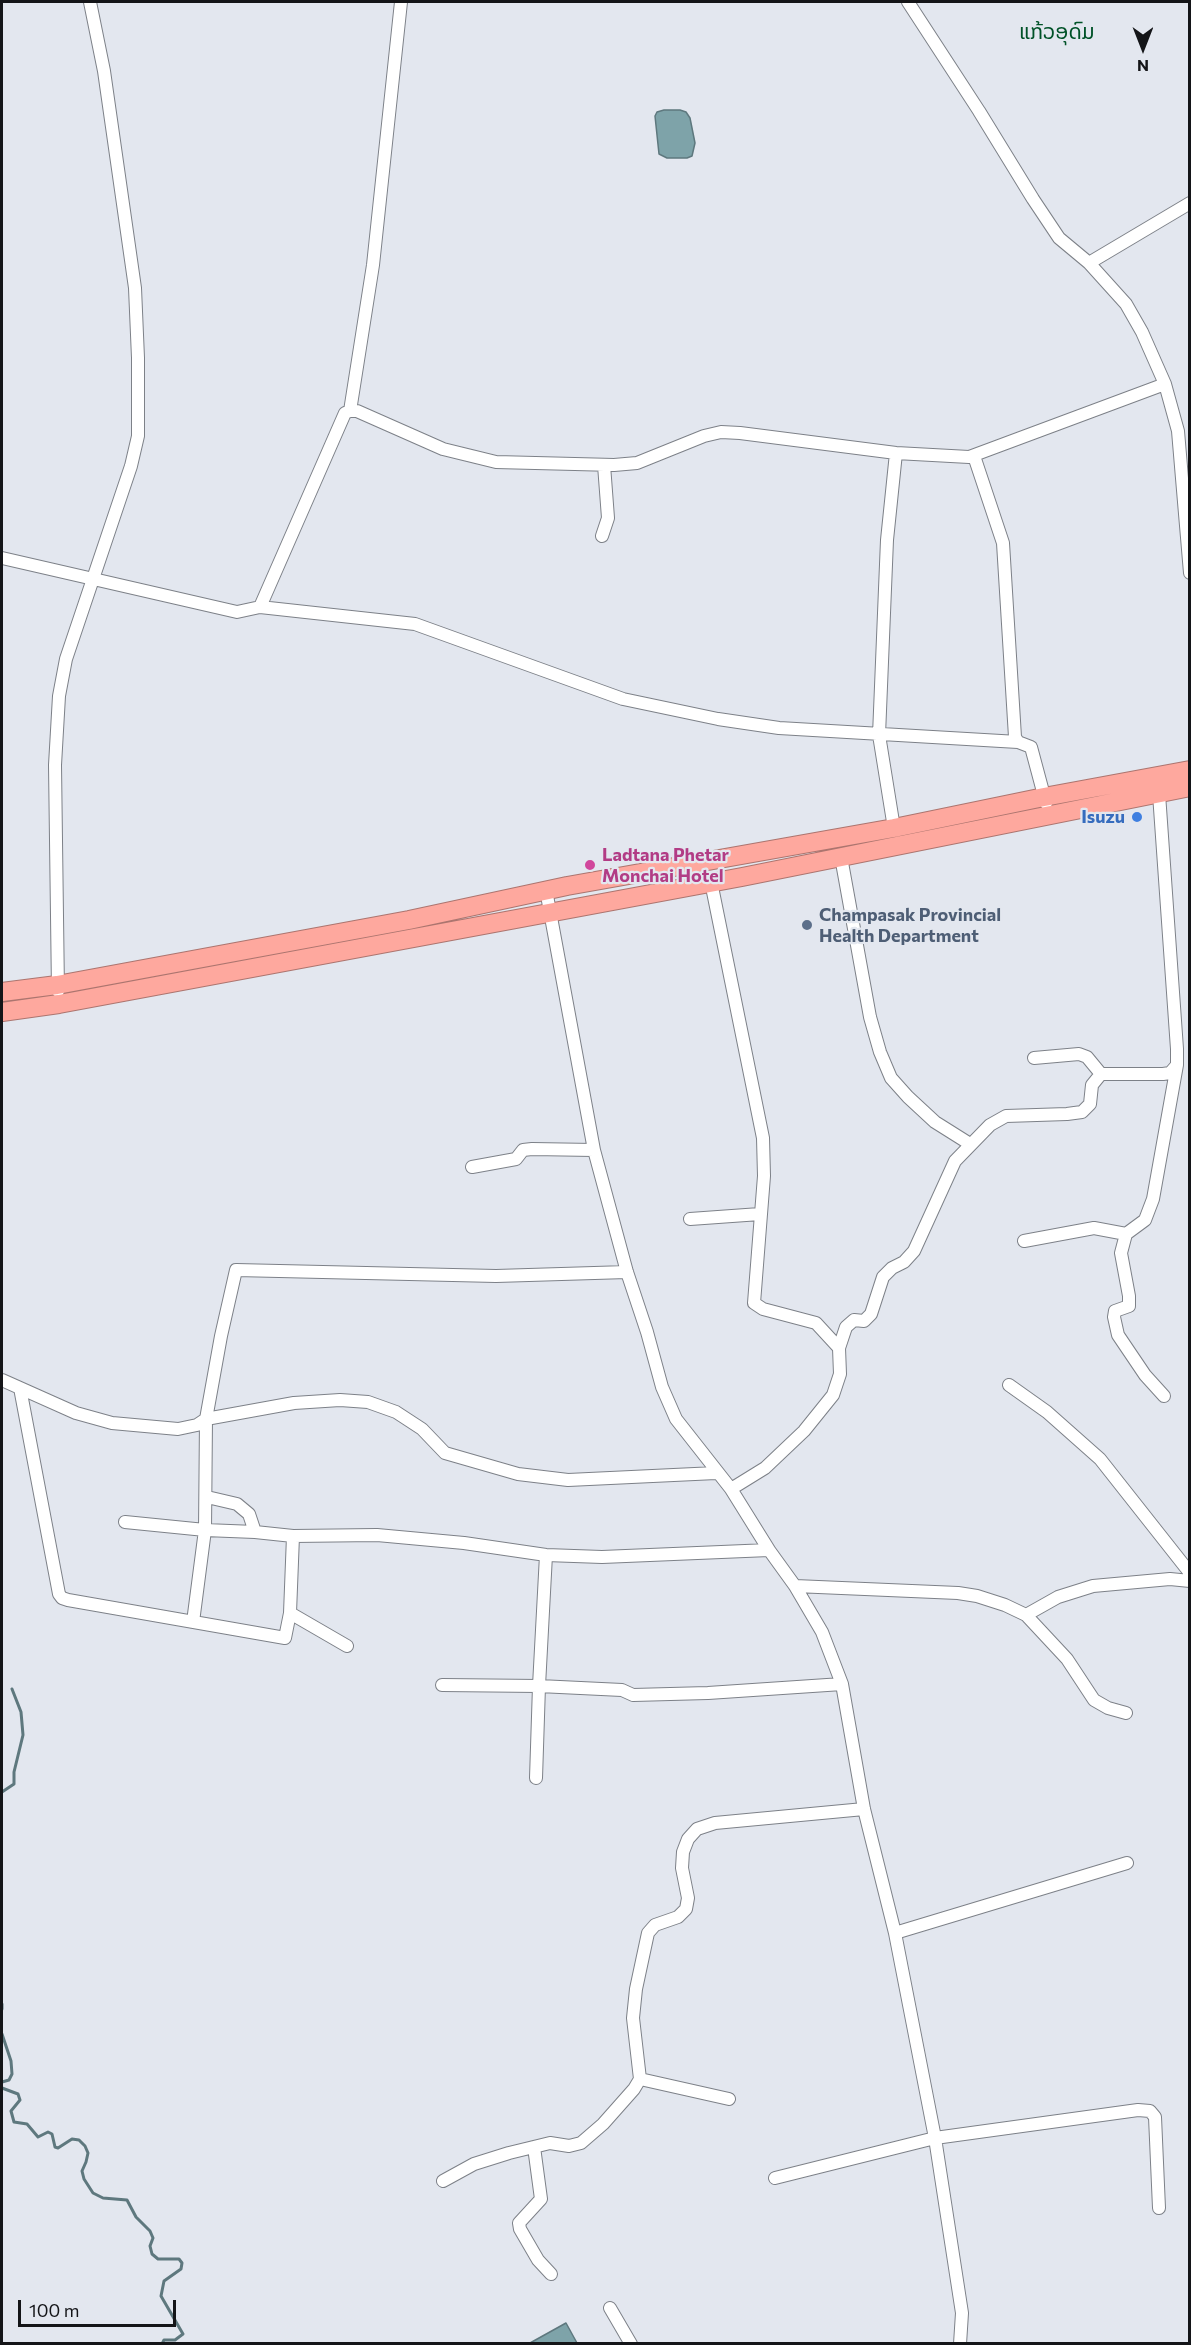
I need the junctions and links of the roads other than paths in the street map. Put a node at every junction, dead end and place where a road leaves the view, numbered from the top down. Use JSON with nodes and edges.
{"nodes":[{"id":1,"x":90,"y":2,"type":"edge"},
{"id":2,"x":401,"y":2,"type":"edge"},
{"id":3,"x":908,"y":2,"type":"edge"},
{"id":4,"x":1190,"y":203,"type":"edge"},
{"id":5,"x":1089,"y":263,"type":"junction"},
{"id":6,"x":1165,"y":384,"type":"junction"},
{"id":7,"x":350,"y":411,"type":"junction"},
{"id":8,"x":896,"y":453,"type":"junction"},
{"id":9,"x":974,"y":456,"type":"junction"},
{"id":10,"x":604,"y":465,"type":"junction"},
{"id":11,"x":602,"y":536,"type":"dead end"},
{"id":12,"x":2,"y":558,"type":"edge"},
{"id":13,"x":1190,"y":573,"type":"edge"},
{"id":14,"x":93,"y":580,"type":"junction"},
{"id":15,"x":260,"y":607,"type":"junction"},
{"id":16,"x":879,"y":735,"type":"junction"},
{"id":17,"x":1018,"y":742,"type":"junction"},
{"id":18,"x":1190,"y":770,"type":"edge"},
{"id":19,"x":1190,"y":787,"type":"edge"},
{"id":20,"x":1159,"y":794,"type":"junction"},
{"id":21,"x":1044,"y":797,"type":"junction"},
{"id":22,"x":1049,"y":816,"type":"junction"},
{"id":23,"x":894,"y":828,"type":"junction"},
{"id":24,"x":841,"y":857,"type":"junction"},
{"id":25,"x":711,"y":882,"type":"junction"},
{"id":26,"x":546,"y":890,"type":"junction"},
{"id":27,"x":550,"y":911,"type":"junction"},
{"id":28,"x":57,"y":985,"type":"junction"},
{"id":29,"x":2,"y":992,"type":"edge"},
{"id":30,"x":59,"y":1004,"type":"junction"},
{"id":31,"x":2,"y":1012,"type":"edge"},
{"id":32,"x":1034,"y":1058,"type":"dead end"},
{"id":33,"x":1177,"y":1065,"type":"junction"},
{"id":34,"x":1101,"y":1074,"type":"junction"},
{"id":35,"x":970,"y":1144,"type":"junction"},
{"id":36,"x":594,"y":1150,"type":"junction"},
{"id":37,"x":472,"y":1167,"type":"dead end"},
{"id":38,"x":760,"y":1214,"type":"junction"},
{"id":39,"x":690,"y":1219,"type":"dead end"},
{"id":40,"x":1126,"y":1234,"type":"junction"},
{"id":41,"x":1024,"y":1240,"type":"dead end"},
{"id":42,"x":627,"y":1272,"type":"junction"},
{"id":43,"x":839,"y":1348,"type":"junction"},
{"id":44,"x":2,"y":1380,"type":"edge"},
{"id":45,"x":1010,"y":1385,"type":"dead end"},
{"id":46,"x":20,"y":1388,"type":"junction"},
{"id":47,"x":1164,"y":1395,"type":"dead end"},
{"id":48,"x":206,"y":1419,"type":"junction"},
{"id":49,"x":716,"y":1473,"type":"junction"},
{"id":50,"x":731,"y":1489,"type":"junction"},
{"id":51,"x":207,"y":1497,"type":"junction"},
{"id":52,"x":125,"y":1522,"type":"dead end"},
{"id":53,"x":205,"y":1530,"type":"junction"},
{"id":54,"x":255,"y":1532,"type":"junction"},
{"id":55,"x":293,"y":1536,"type":"junction"},
{"id":56,"x":769,"y":1550,"type":"junction"},
{"id":57,"x":546,"y":1555,"type":"junction"},
{"id":58,"x":1190,"y":1573,"type":"edge"},
{"id":59,"x":1190,"y":1581,"type":"edge"},
{"id":60,"x":795,"y":1586,"type":"junction"},
{"id":61,"x":290,"y":1613,"type":"junction"},
{"id":62,"x":1026,"y":1616,"type":"junction"},
{"id":63,"x":193,"y":1622,"type":"junction"},
{"id":64,"x":347,"y":1646,"type":"dead end"},
{"id":65,"x":442,"y":1684,"type":"dead end"},
{"id":66,"x":842,"y":1684,"type":"junction"},
{"id":67,"x":538,"y":1686,"type":"junction"},
{"id":68,"x":1126,"y":1713,"type":"dead end"},
{"id":69,"x":536,"y":1778,"type":"dead end"},
{"id":70,"x":864,"y":1809,"type":"junction"},
{"id":71,"x":1127,"y":1863,"type":"dead end"},
{"id":72,"x":895,"y":1933,"type":"junction"},
{"id":73,"x":640,"y":2079,"type":"junction"},
{"id":74,"x":729,"y":2099,"type":"dead end"},
{"id":75,"x":935,"y":2138,"type":"junction"},
{"id":76,"x":534,"y":2147,"type":"junction"},
{"id":77,"x":775,"y":2178,"type":"dead end"},
{"id":78,"x":443,"y":2181,"type":"dead end"},
{"id":79,"x":1159,"y":2208,"type":"dead end"},
{"id":80,"x":551,"y":2274,"type":"dead end"},
{"id":81,"x":610,"y":2308,"type":"dead end"},
{"id":82,"x":631,"y":2343,"type":"edge"},
{"id":83,"x":960,"y":2343,"type":"edge"}],
"edges":[{"from":1,"to":14,"type":"street"},
{"from":2,"to":7,"type":"street"},
{"from":3,"to":5,"type":"street"},
{"from":4,"to":5,"type":"street"},
{"from":5,"to":6,"type":"street"},
{"from":6,"to":9,"type":"street"},
{"from":6,"to":13,"type":"street"},
{"from":7,"to":10,"type":"street"},
{"from":7,"to":15,"type":"street"},
{"from":8,"to":9,"type":"street"},
{"from":8,"to":10,"type":"street"},
{"from":8,"to":16,"type":"street"},
{"from":9,"to":17,"type":"street"},
{"from":10,"to":11,"type":"street"},
{"from":12,"to":14,"type":"street"},
{"from":14,"to":15,"type":"street"},
{"from":14,"to":28,"type":"street"},
{"from":15,"to":16,"type":"street"},
{"from":16,"to":17,"type":"street"},
{"from":16,"to":23,"type":"street"},
{"from":17,"to":21,"type":"street"},
{"from":18,"to":21,"type":"highway"},
{"from":19,"to":20,"type":"highway"},
{"from":20,"to":22,"type":"highway"},
{"from":20,"to":33,"type":"street"},
{"from":21,"to":22,"type":"street"},
{"from":21,"to":23,"type":"highway"},
{"from":22,"to":24,"type":"highway"},
{"from":23,"to":26,"type":"highway"},
{"from":24,"to":25,"type":"highway"},
{"from":24,"to":35,"type":"street"},
{"from":25,"to":27,"type":"highway"},
{"from":25,"to":38,"type":"street"},
{"from":26,"to":27,"type":"street"},
{"from":26,"to":28,"type":"highway"},
{"from":27,"to":30,"type":"highway"},
{"from":27,"to":36,"type":"street"},
{"from":28,"to":29,"type":"highway"},
{"from":28,"to":30,"type":"street"},
{"from":30,"to":31,"type":"highway"},
{"from":32,"to":34,"type":"street"},
{"from":33,"to":34,"type":"street"},
{"from":33,"to":40,"type":"street"},
{"from":34,"to":35,"type":"street"},
{"from":35,"to":43,"type":"street"},
{"from":36,"to":37,"type":"street"},
{"from":36,"to":42,"type":"street"},
{"from":38,"to":39,"type":"street"},
{"from":38,"to":43,"type":"street"},
{"from":40,"to":41,"type":"street"},
{"from":40,"to":47,"type":"street"},
{"from":42,"to":48,"type":"street"},
{"from":42,"to":49,"type":"street"},
{"from":43,"to":50,"type":"street"},
{"from":44,"to":46,"type":"street"},
{"from":45,"to":58,"type":"street"},
{"from":46,"to":48,"type":"street"},
{"from":46,"to":63,"type":"street"},
{"from":48,"to":49,"type":"street"},
{"from":48,"to":51,"type":"street"},
{"from":49,"to":50,"type":"street"},
{"from":50,"to":56,"type":"street"},
{"from":51,"to":53,"type":"street"},
{"from":51,"to":54,"type":"street"},
{"from":52,"to":53,"type":"street"},
{"from":53,"to":54,"type":"street"},
{"from":53,"to":63,"type":"street"},
{"from":54,"to":55,"type":"street"},
{"from":55,"to":57,"type":"street"},
{"from":55,"to":61,"type":"street"},
{"from":56,"to":57,"type":"street"},
{"from":56,"to":60,"type":"street"},
{"from":57,"to":67,"type":"street"},
{"from":59,"to":62,"type":"street"},
{"from":60,"to":62,"type":"street"},
{"from":60,"to":66,"type":"street"},
{"from":61,"to":63,"type":"street"},
{"from":61,"to":64,"type":"street"},
{"from":62,"to":68,"type":"street"},
{"from":65,"to":67,"type":"street"},
{"from":66,"to":67,"type":"street"},
{"from":66,"to":70,"type":"street"},
{"from":67,"to":69,"type":"street"},
{"from":70,"to":72,"type":"street"},
{"from":70,"to":73,"type":"street"},
{"from":71,"to":72,"type":"street"},
{"from":72,"to":75,"type":"street"},
{"from":73,"to":74,"type":"street"},
{"from":73,"to":76,"type":"street"},
{"from":75,"to":77,"type":"street"},
{"from":75,"to":79,"type":"street"},
{"from":75,"to":83,"type":"street"},
{"from":76,"to":78,"type":"street"},
{"from":76,"to":80,"type":"street"},
{"from":81,"to":82,"type":"street"}]}
